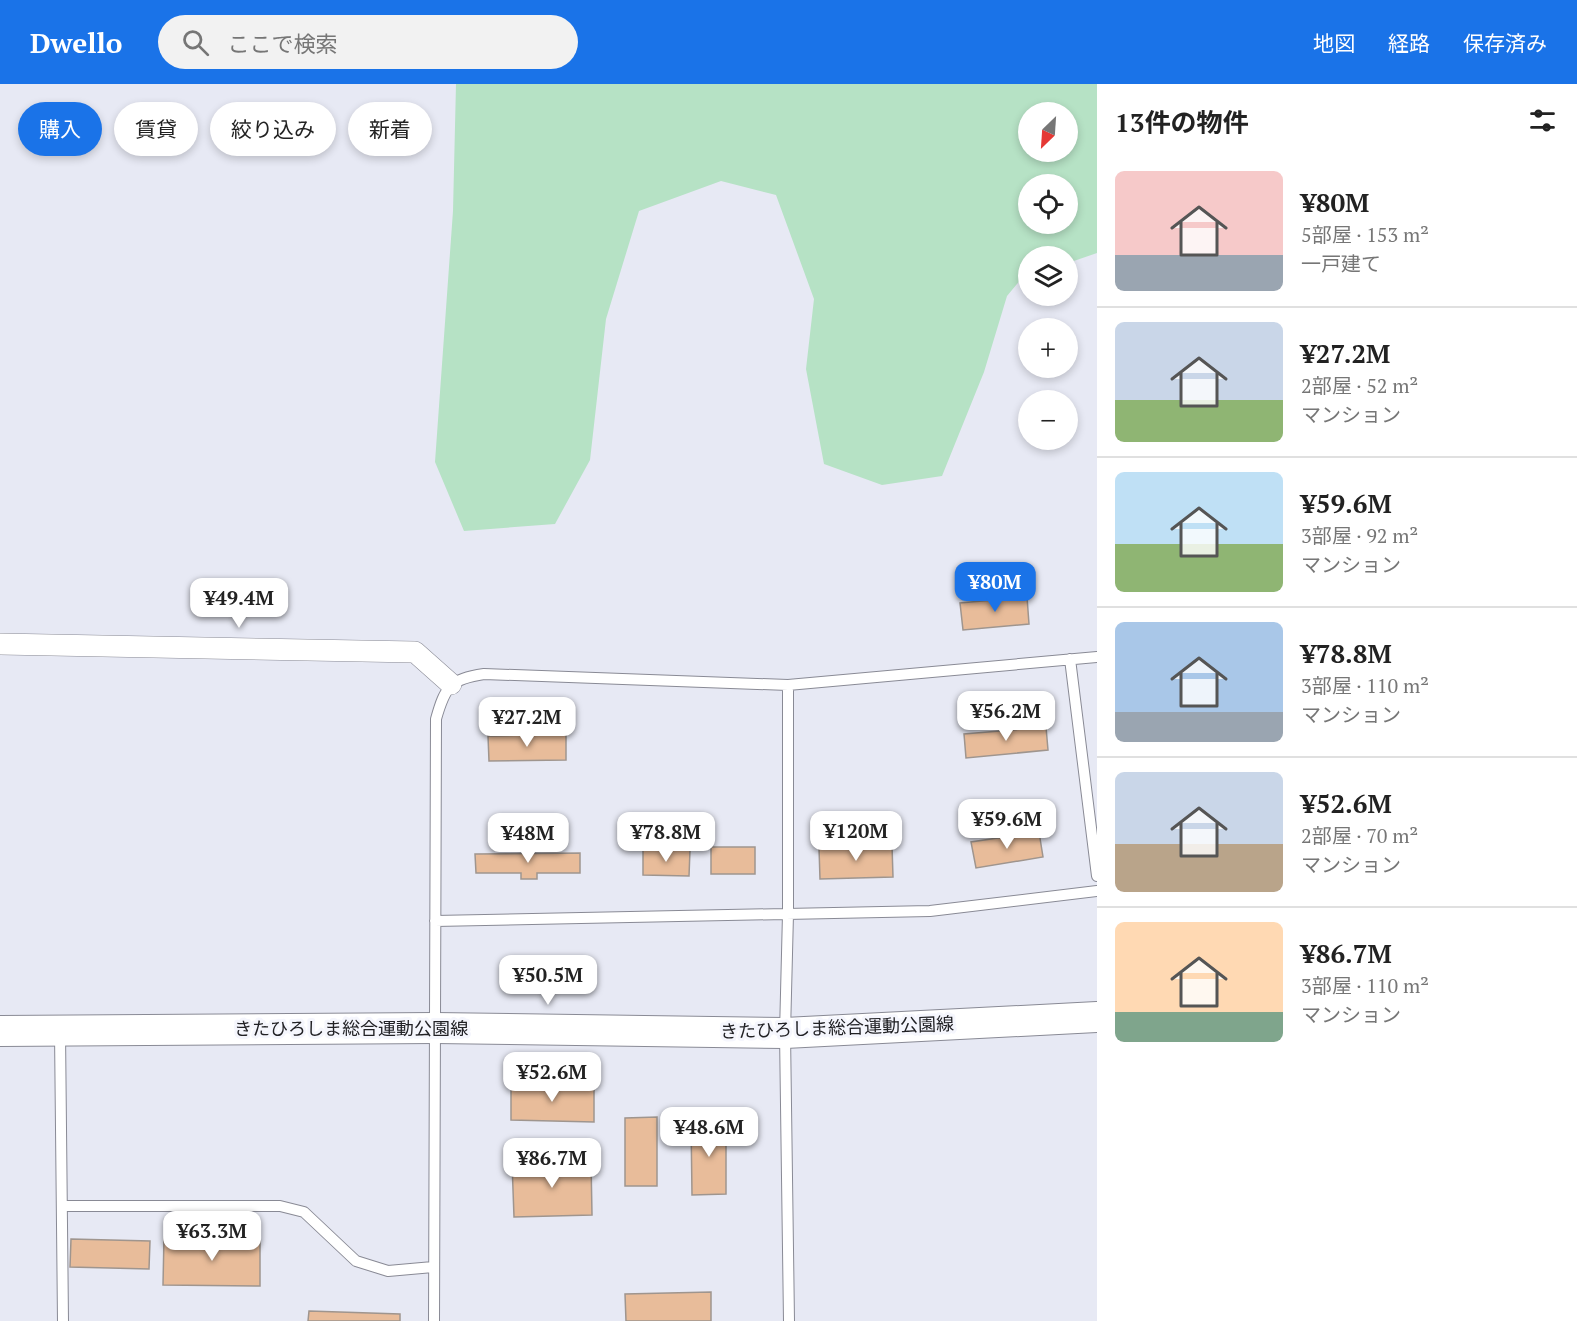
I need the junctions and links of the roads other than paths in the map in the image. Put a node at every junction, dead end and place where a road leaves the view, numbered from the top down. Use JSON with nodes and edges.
{"nodes":[{"id":1,"x":0,"y":644,"type":"edge"},
{"id":2,"x":1097,"y":657,"type":"edge"},
{"id":3,"x":1070,"y":658,"type":"junction"},
{"id":4,"x":451,"y":684,"type":"junction"},
{"id":5,"x":788,"y":685,"type":"junction"},
{"id":6,"x":1097,"y":876,"type":"edge"},
{"id":7,"x":1097,"y":891,"type":"edge"},
{"id":8,"x":788,"y":914,"type":"junction"},
{"id":9,"x":435,"y":921,"type":"junction"},
{"id":10,"x":1097,"y":1017,"type":"edge"},
{"id":11,"x":435,"y":1028,"type":"junction"},
{"id":12,"x":0,"y":1031,"type":"edge"},
{"id":13,"x":60,"y":1032,"type":"junction"},
{"id":14,"x":785,"y":1033,"type":"junction"},
{"id":15,"x":63,"y":1206,"type":"junction"},
{"id":16,"x":433,"y":1267,"type":"junction"},
{"id":17,"x":63,"y":1321,"type":"edge"},
{"id":18,"x":434,"y":1321,"type":"edge"},
{"id":19,"x":789,"y":1321,"type":"edge"}],
"edges":[{"from":1,"to":4,"type":"street"},
{"from":2,"to":3,"type":"lane"},
{"from":3,"to":5,"type":"lane"},
{"from":3,"to":6,"type":"lane"},
{"from":4,"to":5,"type":"lane"},
{"from":4,"to":9,"type":"lane"},
{"from":5,"to":8,"type":"lane"},
{"from":7,"to":8,"type":"lane"},
{"from":8,"to":9,"type":"lane"},
{"from":8,"to":14,"type":"lane"},
{"from":9,"to":11,"type":"lane"},
{"from":10,"to":14,"type":"main road","name":"きたひろしま総合運動公園線"},
{"from":11,"to":13,"type":"main road","name":"きたひろしま総合運動公園線"},
{"from":11,"to":14,"type":"main road","name":"きたひろしま総合運動公園線"},
{"from":11,"to":16,"type":"lane"},
{"from":12,"to":13,"type":"main road","name":"きたひろしま総合運動公園線"},
{"from":13,"to":15,"type":"lane"},
{"from":14,"to":19,"type":"lane"},
{"from":15,"to":16,"type":"lane"},
{"from":15,"to":17,"type":"lane"},
{"from":16,"to":18,"type":"lane"}]}
